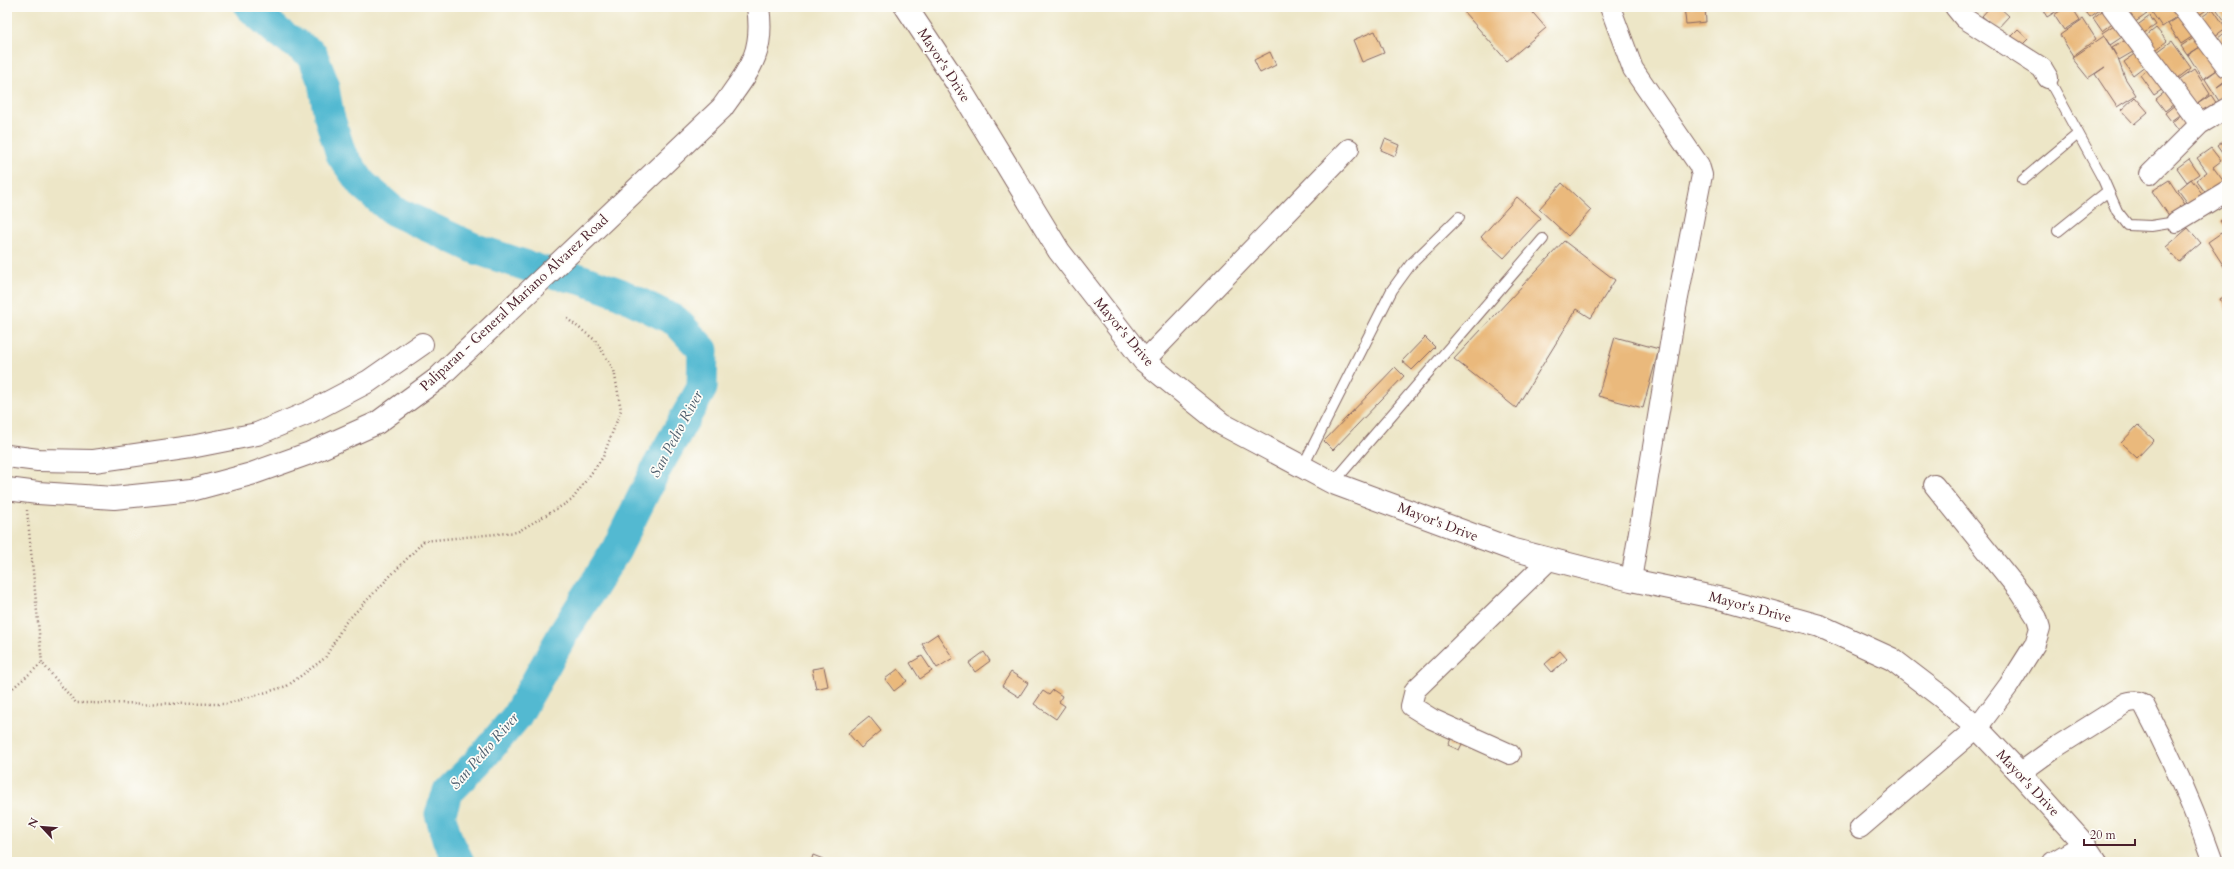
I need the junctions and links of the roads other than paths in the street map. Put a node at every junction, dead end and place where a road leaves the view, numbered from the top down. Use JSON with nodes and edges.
{"nodes":[{"id":1,"x":758,"y":7,"type":"edge"},
{"id":2,"x":906,"y":7,"type":"edge"},
{"id":3,"x":1610,"y":7,"type":"edge"},
{"id":4,"x":1955,"y":7,"type":"edge"},
{"id":5,"x":2112,"y":7,"type":"edge"},
{"id":6,"x":2182,"y":7,"type":"edge"},
{"id":7,"x":2227,"y":67,"type":"edge"},
{"id":8,"x":2048,"y":78,"type":"joint"},
{"id":9,"x":2227,"y":108,"type":"edge"},
{"id":10,"x":2200,"y":124,"type":"junction"},
{"id":11,"x":2078,"y":134,"type":"junction"},
{"id":12,"x":1349,"y":149,"type":"dead end"},
{"id":13,"x":2150,"y":174,"type":"dead end"},
{"id":14,"x":2023,"y":180,"type":"dead end"},
{"id":15,"x":2108,"y":191,"type":"junction"},
{"id":16,"x":2227,"y":191,"type":"edge"},
{"id":17,"x":1459,"y":217,"type":"dead end"},
{"id":18,"x":2176,"y":222,"type":"joint"},
{"id":19,"x":2058,"y":230,"type":"dead end"},
{"id":20,"x":1543,"y":239,"type":"dead end"},
{"id":21,"x":422,"y":344,"type":"dead end"},
{"id":22,"x":1144,"y":361,"type":"junction"},
{"id":23,"x":7,"y":456,"type":"edge"},
{"id":24,"x":1304,"y":466,"type":"junction"},
{"id":25,"x":1333,"y":483,"type":"junction"},
{"id":26,"x":1934,"y":485,"type":"dead end"},
{"id":27,"x":16,"y":490,"type":"edge"},
{"id":28,"x":1550,"y":559,"type":"junction"},
{"id":29,"x":1631,"y":580,"type":"junction"},
{"id":30,"x":1977,"y":728,"type":"junction"},
{"id":31,"x":1510,"y":754,"type":"dead end"},
{"id":32,"x":2020,"y":773,"type":"junction"},
{"id":33,"x":1860,"y":828,"type":"dead end"},
{"id":34,"x":2084,"y":844,"type":"junction"},
{"id":35,"x":2053,"y":862,"type":"edge"},
{"id":36,"x":2096,"y":862,"type":"edge"},
{"id":37,"x":2213,"y":862,"type":"edge"}],
"edges":[{"from":1,"to":27,"type":"street","name":"Paliparan - General Mariano Alvarez Road"},
{"from":2,"to":22,"type":"street","name":"Mayor's Drive"},
{"from":3,"to":29,"type":"street"},
{"from":4,"to":8,"type":"street"},
{"from":5,"to":10,"type":"street"},
{"from":6,"to":7,"type":"street"},
{"from":8,"to":11,"type":"lane"},
{"from":9,"to":10,"type":"street"},
{"from":10,"to":13,"type":"street"},
{"from":11,"to":14,"type":"lane"},
{"from":11,"to":15,"type":"lane"},
{"from":12,"to":22,"type":"street"},
{"from":15,"to":18,"type":"lane"},
{"from":15,"to":19,"type":"lane"},
{"from":16,"to":18,"type":"street"},
{"from":17,"to":24,"type":"lane"},
{"from":20,"to":25,"type":"lane"},
{"from":21,"to":23,"type":"street"},
{"from":22,"to":24,"type":"street","name":"Mayor's Drive"},
{"from":24,"to":25,"type":"street","name":"Mayor's Drive"},
{"from":25,"to":28,"type":"street","name":"Mayor's Drive"},
{"from":26,"to":30,"type":"street"},
{"from":28,"to":29,"type":"street","name":"Mayor's Drive"},
{"from":28,"to":31,"type":"street"},
{"from":29,"to":30,"type":"street","name":"Mayor's Drive"},
{"from":30,"to":32,"type":"street","name":"Mayor's Drive"},
{"from":30,"to":33,"type":"street"},
{"from":32,"to":34,"type":"street","name":"Mayor's Drive"},
{"from":32,"to":37,"type":"street"},
{"from":34,"to":35,"type":"street"},
{"from":34,"to":36,"type":"street","name":"Mayor's Drive"}]}
